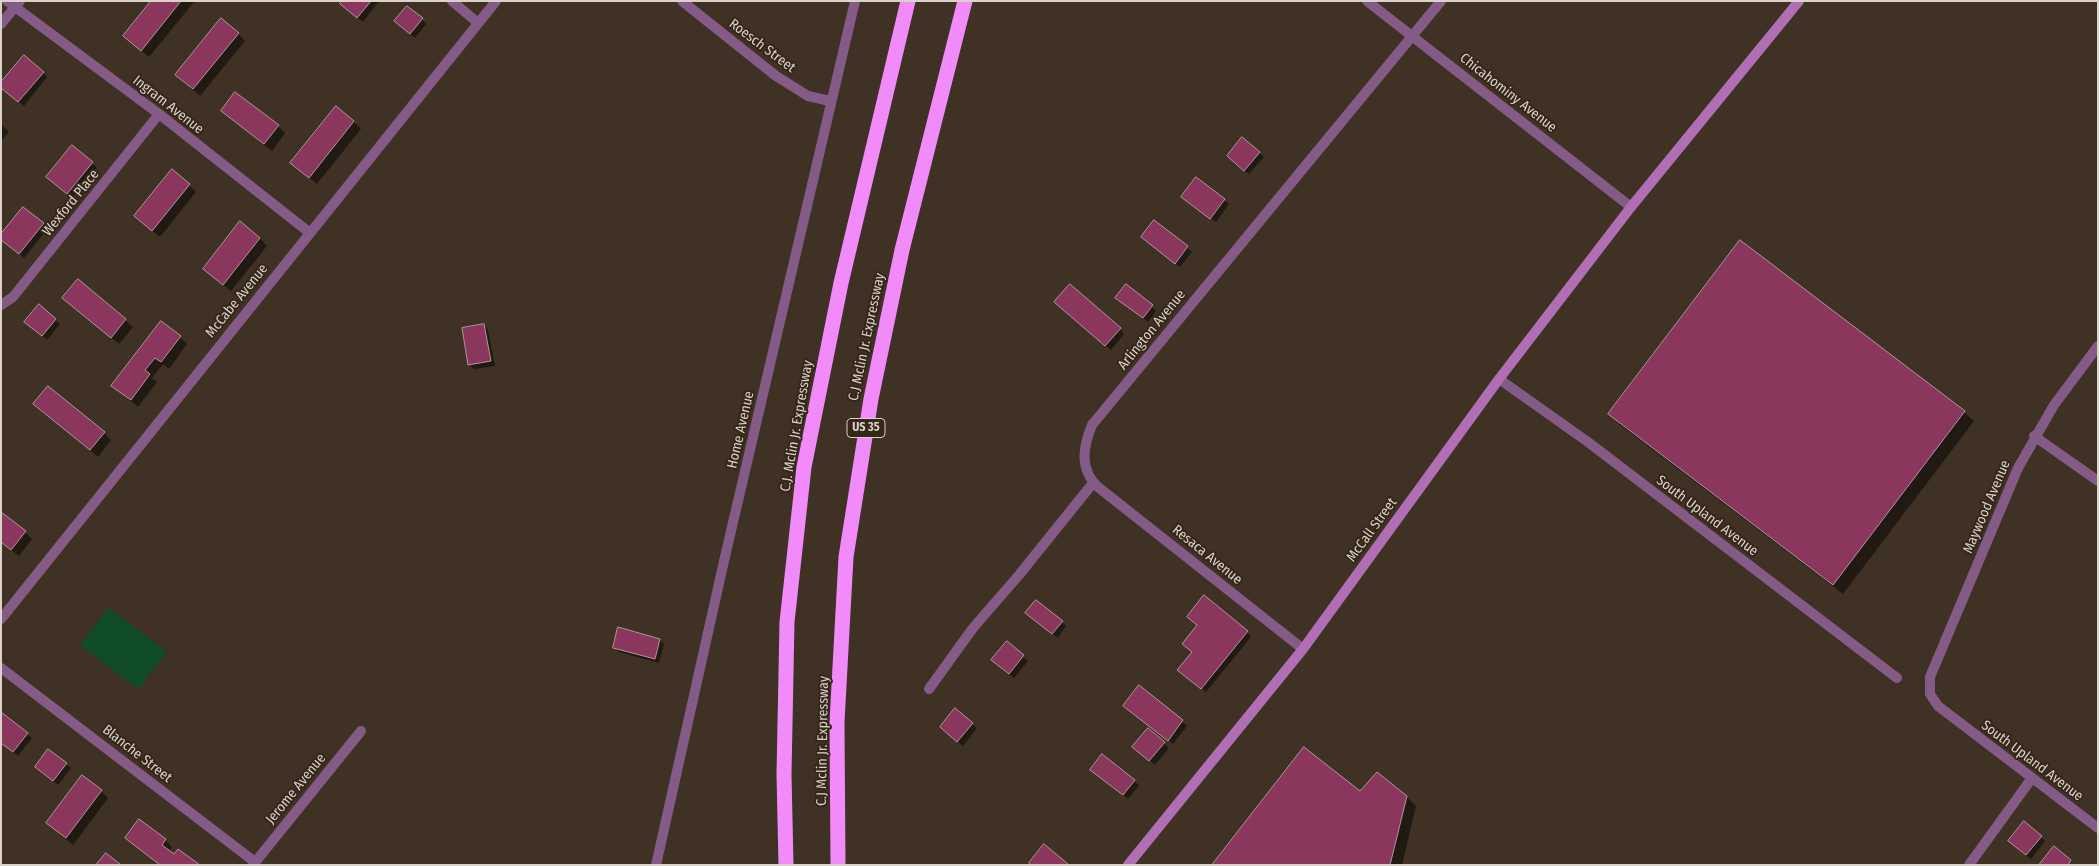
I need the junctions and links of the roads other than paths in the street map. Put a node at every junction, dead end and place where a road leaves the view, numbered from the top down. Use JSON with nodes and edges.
{"nodes":[{"id":1,"x":452,"y":1,"type":"edge"},
{"id":2,"x":496,"y":1,"type":"edge"},
{"id":3,"x":682,"y":1,"type":"edge"},
{"id":4,"x":855,"y":1,"type":"edge"},
{"id":5,"x":908,"y":1,"type":"edge"},
{"id":6,"x":965,"y":1,"type":"edge"},
{"id":7,"x":1367,"y":1,"type":"edge"},
{"id":8,"x":1441,"y":1,"type":"edge"},
{"id":9,"x":1800,"y":1,"type":"edge"},
{"id":10,"x":14,"y":3,"type":"edge"},
{"id":11,"x":478,"y":23,"type":"junction"},
{"id":12,"x":1,"y":24,"type":"edge"},
{"id":13,"x":1412,"y":36,"type":"junction"},
{"id":14,"x":830,"y":101,"type":"junction"},
{"id":15,"x":159,"y":114,"type":"junction"},
{"id":16,"x":1631,"y":207,"type":"junction"},
{"id":17,"x":310,"y":233,"type":"junction"},
{"id":18,"x":1,"y":305,"type":"edge"},
{"id":19,"x":2098,"y":346,"type":"edge"},
{"id":20,"x":1499,"y":379,"type":"junction"},
{"id":21,"x":2034,"y":436,"type":"junction"},
{"id":22,"x":2098,"y":481,"type":"edge"},
{"id":23,"x":1094,"y":483,"type":"junction"},
{"id":24,"x":1,"y":619,"type":"edge"},
{"id":25,"x":1303,"y":649,"type":"junction"},
{"id":26,"x":1,"y":668,"type":"edge"},
{"id":27,"x":1896,"y":678,"type":"dead end"},
{"id":28,"x":929,"y":689,"type":"dead end"},
{"id":29,"x":1930,"y":694,"type":"joint"},
{"id":30,"x":361,"y":731,"type":"dead end"},
{"id":31,"x":2032,"y":778,"type":"junction"},
{"id":32,"x":2098,"y":828,"type":"edge"},
{"id":33,"x":254,"y":864,"type":"edge"},
{"id":34,"x":656,"y":865,"type":"edge"},
{"id":35,"x":786,"y":865,"type":"edge"},
{"id":36,"x":838,"y":865,"type":"edge"},
{"id":37,"x":1128,"y":865,"type":"edge"},
{"id":38,"x":1969,"y":865,"type":"edge"}],
"edges":[{"from":1,"to":11,"type":"street"},
{"from":2,"to":11,"type":"street","name":"McCabe Avenue"},
{"from":3,"to":14,"type":"street","name":"Roesch Street"},
{"from":4,"to":14,"type":"street","name":"Home Avenue"},
{"from":5,"to":35,"type":"highway","name":"C.J. Mclin Jr. Expressway"},
{"from":6,"to":36,"type":"highway","name":"C.J Mclin Jr. Expressway","number":"US 35"},
{"from":7,"to":13,"type":"street","name":"Chicahominy Avenue"},
{"from":8,"to":13,"type":"street","name":"Arlington Avenue"},
{"from":9,"to":16,"type":"street","name":"McCall Street"},
{"from":10,"to":12,"type":"street"},
{"from":10,"to":15,"type":"street","name":"Ingram Avenue"},
{"from":11,"to":17,"type":"street","name":"McCabe Avenue"},
{"from":13,"to":16,"type":"street","name":"Chicahominy Avenue"},
{"from":13,"to":23,"type":"street","name":"Arlington Avenue"},
{"from":14,"to":34,"type":"street","name":"Home Avenue"},
{"from":15,"to":17,"type":"street","name":"Ingram Avenue"},
{"from":15,"to":18,"type":"street","name":"Wexford Place"},
{"from":16,"to":20,"type":"street","name":"McCall Street"},
{"from":17,"to":24,"type":"street","name":"McCabe Avenue"},
{"from":19,"to":21,"type":"street","name":"Maywood Avenue"},
{"from":20,"to":25,"type":"street","name":"McCall Street"},
{"from":20,"to":27,"type":"street","name":"South Upland Avenue"},
{"from":21,"to":22,"type":"street"},
{"from":21,"to":29,"type":"street","name":"Maywood Avenue"},
{"from":23,"to":25,"type":"street","name":"Resaca Avenue"},
{"from":23,"to":28,"type":"street"},
{"from":25,"to":37,"type":"street","name":"McCall Street"},
{"from":26,"to":33,"type":"street","name":"Blanche Street"},
{"from":29,"to":31,"type":"street","name":"South Upland Avenue"},
{"from":30,"to":33,"type":"street","name":"Jerome Avenue"},
{"from":31,"to":32,"type":"street","name":"South Upland Avenue"},
{"from":31,"to":38,"type":"street"}]}
